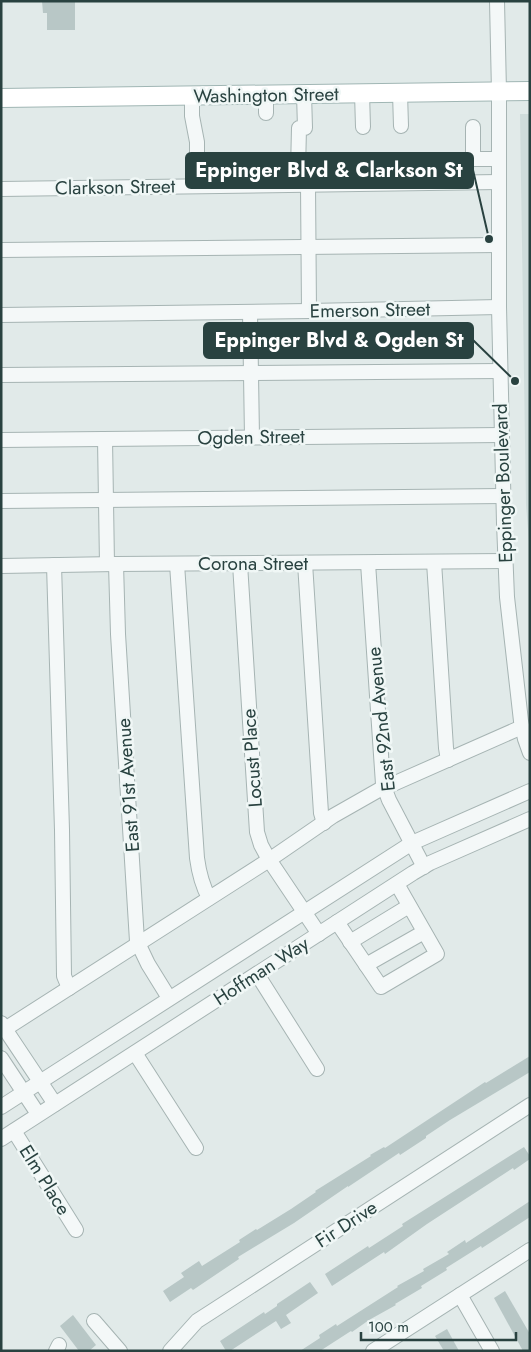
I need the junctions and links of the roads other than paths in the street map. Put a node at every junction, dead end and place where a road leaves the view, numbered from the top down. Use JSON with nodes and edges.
{"nodes":[{"id":1,"x":497,"y":1,"type":"edge"},
{"id":2,"x":530,"y":91,"type":"edge"},
{"id":3,"x":499,"y":92,"type":"junction"},
{"id":4,"x":362,"y":93,"type":"junction"},
{"id":5,"x":400,"y":93,"type":"junction"},
{"id":6,"x":304,"y":94,"type":"junction"},
{"id":7,"x":266,"y":95,"type":"junction"},
{"id":8,"x":192,"y":96,"type":"junction"},
{"id":9,"x":1,"y":98,"type":"edge"},
{"id":10,"x":266,"y":113,"type":"dead end"},
{"id":11,"x":401,"y":126,"type":"dead end"},
{"id":12,"x":362,"y":127,"type":"dead end"},
{"id":13,"x":473,"y":127,"type":"dead end"},
{"id":14,"x":499,"y":158,"type":"junction"},
{"id":15,"x":473,"y":159,"type":"junction"},
{"id":16,"x":353,"y":169,"type":"dead end"},
{"id":17,"x":499,"y":182,"type":"junction"},
{"id":18,"x":473,"y":183,"type":"junction"},
{"id":19,"x":308,"y":185,"type":"junction"},
{"id":20,"x":197,"y":186,"type":"junction"},
{"id":21,"x":1,"y":189,"type":"edge"},
{"id":22,"x":499,"y":245,"type":"junction"},
{"id":23,"x":308,"y":246,"type":"junction"},
{"id":24,"x":1,"y":250,"type":"edge"},
{"id":25,"x":499,"y":307,"type":"junction"},
{"id":26,"x":309,"y":311,"type":"junction"},
{"id":27,"x":250,"y":312,"type":"junction"},
{"id":28,"x":1,"y":315,"type":"edge"},
{"id":29,"x":500,"y":370,"type":"junction"},
{"id":30,"x":251,"y":373,"type":"junction"},
{"id":31,"x":1,"y":375,"type":"edge"},
{"id":32,"x":501,"y":436,"type":"junction"},
{"id":33,"x":252,"y":437,"type":"junction"},
{"id":34,"x":105,"y":439,"type":"junction"},
{"id":35,"x":1,"y":440,"type":"edge"},
{"id":36,"x":503,"y":496,"type":"junction"},
{"id":37,"x":106,"y":500,"type":"junction"},
{"id":38,"x":1,"y":501,"type":"edge"},
{"id":39,"x":505,"y":561,"type":"junction"},
{"id":40,"x":434,"y":562,"type":"junction"},
{"id":41,"x":305,"y":563,"type":"junction"},
{"id":42,"x":368,"y":563,"type":"junction"},
{"id":43,"x":111,"y":564,"type":"junction"},
{"id":44,"x":176,"y":564,"type":"junction"},
{"id":45,"x":240,"y":564,"type":"junction"},
{"id":46,"x":54,"y":565,"type":"junction"},
{"id":47,"x":1,"y":566,"type":"edge"},
{"id":48,"x":522,"y":727,"type":"junction"},
{"id":49,"x":530,"y":753,"type":"edge"},
{"id":50,"x":448,"y":760,"type":"junction"},
{"id":51,"x":384,"y":788,"type":"junction"},
{"id":52,"x":530,"y":791,"type":"edge"},
{"id":53,"x":530,"y":819,"type":"edge"},
{"id":54,"x":324,"y":823,"type":"junction"},
{"id":55,"x":412,"y":843,"type":"junction"},
{"id":56,"x":269,"y":860,"type":"junction"},
{"id":57,"x":424,"y":867,"type":"junction"},
{"id":58,"x":397,"y":884,"type":"junction"},
{"id":59,"x":209,"y":898,"type":"junction"},
{"id":60,"x":409,"y":906,"type":"junction"},
{"id":61,"x":305,"y":912,"type":"junction"},
{"id":62,"x":337,"y":922,"type":"junction"},
{"id":63,"x":424,"y":932,"type":"junction"},
{"id":64,"x":319,"y":934,"type":"junction"},
{"id":65,"x":350,"y":942,"type":"junction"},
{"id":66,"x":138,"y":945,"type":"junction"},
{"id":67,"x":366,"y":965,"type":"junction"},
{"id":68,"x":257,"y":974,"type":"junction"},
{"id":69,"x":70,"y":988,"type":"junction"},
{"id":70,"x":170,"y":998,"type":"junction"},
{"id":71,"x":3,"y":1026,"type":"edge"},
{"id":72,"x":135,"y":1053,"type":"junction"},
{"id":73,"x":1,"y":1058,"type":"edge"},
{"id":74,"x":317,"y":1069,"type":"dead end"},
{"id":75,"x":41,"y":1082,"type":"junction"},
{"id":76,"x":24,"y":1093,"type":"junction"},
{"id":77,"x":55,"y":1104,"type":"junction"},
{"id":78,"x":530,"y":1105,"type":"edge"},
{"id":79,"x":1,"y":1107,"type":"edge"},
{"id":80,"x":38,"y":1114,"type":"junction"},
{"id":81,"x":14,"y":1131,"type":"junction"},
{"id":82,"x":1,"y":1138,"type":"edge"},
{"id":83,"x":196,"y":1148,"type":"dead end"},
{"id":84,"x":76,"y":1230,"type":"dead end"},
{"id":85,"x":530,"y":1250,"type":"edge"},
{"id":86,"x":460,"y":1295,"type":"junction"},
{"id":87,"x":94,"y":1321,"type":"dead end"},
{"id":88,"x":120,"y":1351,"type":"edge"},
{"id":89,"x":170,"y":1351,"type":"edge"},
{"id":90,"x":373,"y":1351,"type":"edge"},
{"id":91,"x":492,"y":1351,"type":"edge"}],
"edges":[{"from":1,"to":3,"type":"street","name":"Eppinger Boulevard"},
{"from":2,"to":3,"type":"main road","name":"Washington Street"},
{"from":3,"to":5,"type":"main road","name":"Washington Street"},
{"from":3,"to":14,"type":"street","name":"Eppinger Boulevard"},
{"from":4,"to":5,"type":"main road","name":"Washington Street"},
{"from":4,"to":6,"type":"main road","name":"Washington Street"},
{"from":4,"to":12,"type":"street"},
{"from":5,"to":11,"type":"street"},
{"from":6,"to":7,"type":"main road","name":"Washington Street"},
{"from":6,"to":16,"type":"street"},
{"from":7,"to":8,"type":"main road","name":"Washington Street"},
{"from":7,"to":10,"type":"street"},
{"from":8,"to":9,"type":"main road","name":"Washington Street"},
{"from":8,"to":20,"type":"street"},
{"from":13,"to":15,"type":"street"},
{"from":14,"to":15,"type":"street"},
{"from":14,"to":17,"type":"street","name":"Eppinger Boulevard"},
{"from":15,"to":18,"type":"street"},
{"from":17,"to":18,"type":"street","name":"Clarkson Street"},
{"from":17,"to":22,"type":"street","name":"Eppinger Boulevard"},
{"from":18,"to":19,"type":"street","name":"Clarkson Street"},
{"from":19,"to":20,"type":"street","name":"Clarkson Street"},
{"from":19,"to":23,"type":"street"},
{"from":20,"to":21,"type":"street","name":"Clarkson Street"},
{"from":22,"to":23,"type":"street"},
{"from":22,"to":25,"type":"street","name":"Eppinger Boulevard"},
{"from":23,"to":24,"type":"street"},
{"from":23,"to":26,"type":"street"},
{"from":25,"to":26,"type":"street","name":"Emerson Street"},
{"from":25,"to":29,"type":"street","name":"Eppinger Boulevard"},
{"from":26,"to":27,"type":"street","name":"Emerson Street"},
{"from":27,"to":28,"type":"street","name":"Emerson Street"},
{"from":27,"to":30,"type":"street"},
{"from":29,"to":30,"type":"street"},
{"from":29,"to":32,"type":"street","name":"Eppinger Boulevard"},
{"from":30,"to":31,"type":"street"},
{"from":30,"to":33,"type":"street"},
{"from":32,"to":33,"type":"street","name":"Ogden Street"},
{"from":32,"to":36,"type":"street","name":"Eppinger Boulevard"},
{"from":33,"to":34,"type":"street","name":"Ogden Street"},
{"from":34,"to":35,"type":"street","name":"Ogden Street"},
{"from":34,"to":37,"type":"street","name":"East 91st Avenue"},
{"from":36,"to":37,"type":"street"},
{"from":36,"to":39,"type":"street","name":"Eppinger Boulevard"},
{"from":37,"to":38,"type":"street"},
{"from":37,"to":43,"type":"street","name":"East 91st Avenue"},
{"from":39,"to":40,"type":"street","name":"Corona Street"},
{"from":39,"to":48,"type":"street","name":"Eppinger Boulevard"},
{"from":40,"to":42,"type":"street","name":"Corona Street"},
{"from":40,"to":50,"type":"street"},
{"from":41,"to":42,"type":"street","name":"Corona Street"},
{"from":41,"to":45,"type":"street","name":"Corona Street"},
{"from":41,"to":54,"type":"street"},
{"from":42,"to":51,"type":"street","name":"East 92nd Avenue"},
{"from":43,"to":44,"type":"street","name":"Corona Street"},
{"from":43,"to":46,"type":"street","name":"Corona Street"},
{"from":43,"to":66,"type":"street","name":"East 91st Avenue"},
{"from":44,"to":45,"type":"street","name":"Corona Street"},
{"from":44,"to":59,"type":"street"},
{"from":45,"to":56,"type":"street","name":"Locust Place"},
{"from":46,"to":47,"type":"street","name":"Corona Street"},
{"from":46,"to":69,"type":"street"},
{"from":48,"to":49,"type":"street","name":"Eppinger Boulevard"},
{"from":48,"to":50,"type":"street"},
{"from":50,"to":51,"type":"street"},
{"from":51,"to":54,"type":"street"},
{"from":51,"to":55,"type":"street","name":"East 92nd Avenue"},
{"from":52,"to":55,"type":"street","name":"Hoffman Way"},
{"from":53,"to":57,"type":"street","name":"Hoffman Way"},
{"from":54,"to":56,"type":"street"},
{"from":55,"to":57,"type":"street","name":"East 92nd Avenue"},
{"from":55,"to":61,"type":"street","name":"Hoffman Way"},
{"from":56,"to":59,"type":"street"},
{"from":56,"to":61,"type":"street","name":"Locust Place"},
{"from":57,"to":58,"type":"street","name":"Hoffman Way"},
{"from":58,"to":60,"type":"street"},
{"from":58,"to":62,"type":"street","name":"Hoffman Way"},
{"from":59,"to":66,"type":"street"},
{"from":60,"to":63,"type":"street"},
{"from":60,"to":65,"type":"street"},
{"from":61,"to":64,"type":"street","name":"Locust Place"},
{"from":61,"to":70,"type":"street","name":"Hoffman Way"},
{"from":62,"to":64,"type":"street","name":"Hoffman Way"},
{"from":62,"to":65,"type":"street"},
{"from":63,"to":67,"type":"street"},
{"from":63,"to":67,"type":"street"},
{"from":64,"to":68,"type":"street","name":"Hoffman Way"},
{"from":65,"to":67,"type":"street"},
{"from":66,"to":69,"type":"street"},
{"from":66,"to":70,"type":"street","name":"East 91st Avenue"},
{"from":68,"to":72,"type":"street","name":"Hoffman Way"},
{"from":68,"to":74,"type":"street"},
{"from":69,"to":71,"type":"street"},
{"from":70,"to":75,"type":"street","name":"Hoffman Way"},
{"from":71,"to":75,"type":"street"},
{"from":72,"to":77,"type":"street","name":"Hoffman Way"},
{"from":72,"to":83,"type":"street"},
{"from":73,"to":76,"type":"street","name":"Elm Place"},
{"from":75,"to":76,"type":"street","name":"Hoffman Way"},
{"from":75,"to":77,"type":"street"},
{"from":76,"to":79,"type":"street","name":"Hoffman Way"},
{"from":76,"to":80,"type":"street","name":"Elm Place"},
{"from":77,"to":80,"type":"street","name":"Hoffman Way"},
{"from":78,"to":89,"type":"street","name":"Fir Drive"},
{"from":80,"to":81,"type":"street","name":"Hoffman Way"},
{"from":81,"to":82,"type":"street","name":"Hoffman Way"},
{"from":81,"to":84,"type":"street","name":"Elm Place"},
{"from":85,"to":86,"type":"street"},
{"from":86,"to":90,"type":"street"},
{"from":86,"to":91,"type":"street"},
{"from":87,"to":88,"type":"street"}]}
